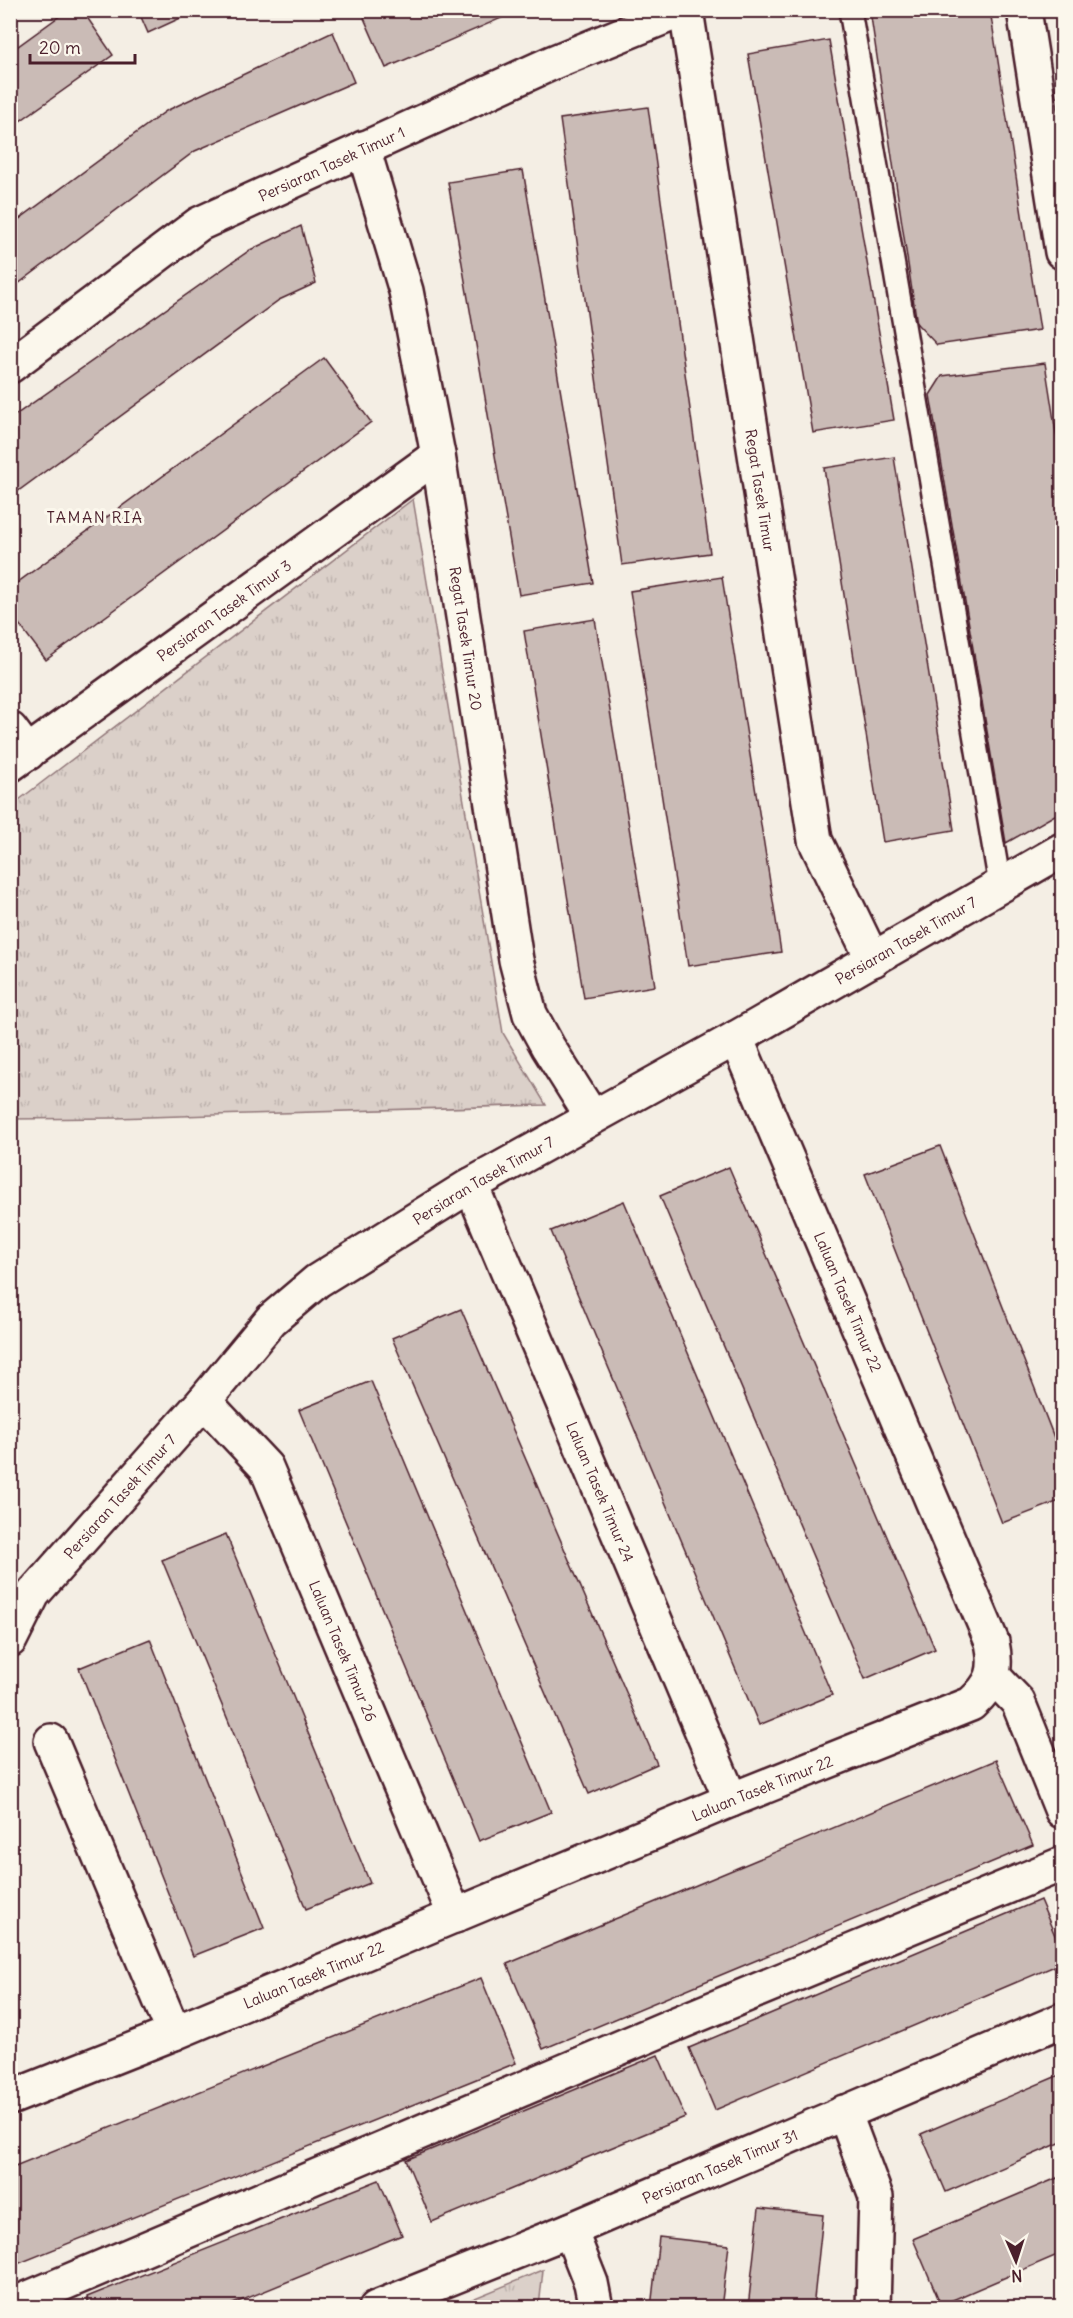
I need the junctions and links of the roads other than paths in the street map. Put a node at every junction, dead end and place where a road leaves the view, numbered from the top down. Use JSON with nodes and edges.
{"nodes":[{"id":1,"x":684,"y":10,"type":"edge"},
{"id":2,"x":850,"y":10,"type":"edge"},
{"id":3,"x":1024,"y":10,"type":"edge"},
{"id":4,"x":363,"y":148,"type":"junction"},
{"id":5,"x":1062,"y":252,"type":"edge"},
{"id":6,"x":10,"y":366,"type":"edge"},
{"id":7,"x":438,"y":454,"type":"junction"},
{"id":8,"x":16,"y":749,"type":"edge"},
{"id":9,"x":1062,"y":850,"type":"edge"},
{"id":10,"x":1000,"y":885,"type":"junction"},
{"id":11,"x":873,"y":960,"type":"junction"},
{"id":12,"x":736,"y":1038,"type":"junction"},
{"id":13,"x":592,"y":1117,"type":"junction"},
{"id":14,"x":471,"y":1185,"type":"junction"},
{"id":15,"x":204,"y":1401,"type":"junction"},
{"id":16,"x":10,"y":1640,"type":"edge"},
{"id":17,"x":993,"y":1676,"type":"junction"},
{"id":18,"x":51,"y":1741,"type":"dead end"},
{"id":19,"x":731,"y":1800,"type":"junction"},
{"id":20,"x":1062,"y":1811,"type":"edge"},
{"id":21,"x":1062,"y":1864,"type":"edge"},
{"id":22,"x":455,"y":1916,"type":"junction"},
{"id":23,"x":1062,"y":2020,"type":"edge"},
{"id":24,"x":174,"y":2033,"type":"junction"},
{"id":25,"x":10,"y":2098,"type":"edge"},
{"id":26,"x":844,"y":2112,"type":"junction"},
{"id":27,"x":570,"y":2230,"type":"junction"},
{"id":28,"x":10,"y":2306,"type":"edge"},
{"id":29,"x":376,"y":2307,"type":"edge"},
{"id":30,"x":596,"y":2307,"type":"edge"},
{"id":31,"x":873,"y":2307,"type":"edge"}],
"edges":[{"from":1,"to":4,"type":"street","name":"Persiaran Tasek Timur 1"},
{"from":1,"to":11,"type":"street","name":"Regat Tasek Timur"},
{"from":2,"to":10,"type":"lane"},
{"from":3,"to":5,"type":"street"},
{"from":4,"to":6,"type":"street","name":"Persiaran Tasek Timur 1"},
{"from":4,"to":7,"type":"street","name":"Regat Tasek Timur 20"},
{"from":7,"to":8,"type":"street","name":"Persiaran Tasek Timur 3"},
{"from":7,"to":13,"type":"street","name":"Regat Tasek Timur 20"},
{"from":9,"to":10,"type":"street","name":"Persiaran Tasek Timur 7"},
{"from":10,"to":11,"type":"street","name":"Persiaran Tasek Timur 7"},
{"from":11,"to":12,"type":"street","name":"Persiaran Tasek Timur 7"},
{"from":12,"to":13,"type":"street","name":"Persiaran Tasek Timur 7"},
{"from":12,"to":17,"type":"street","name":"Laluan Tasek Timur 22"},
{"from":13,"to":14,"type":"street","name":"Persiaran Tasek Timur 7"},
{"from":14,"to":15,"type":"street","name":"Persiaran Tasek Timur 7"},
{"from":14,"to":19,"type":"street","name":"Laluan Tasek Timur 24"},
{"from":15,"to":16,"type":"street","name":"Persiaran Tasek Timur 7"},
{"from":15,"to":22,"type":"street","name":"Laluan Tasek Timur 26"},
{"from":17,"to":19,"type":"street","name":"Laluan Tasek Timur 22"},
{"from":17,"to":20,"type":"street"},
{"from":18,"to":24,"type":"street"},
{"from":19,"to":22,"type":"street","name":"Laluan Tasek Timur 22"},
{"from":21,"to":28,"type":"street"},
{"from":22,"to":24,"type":"street","name":"Laluan Tasek Timur 22"},
{"from":23,"to":26,"type":"street","name":"Persiaran Tasek Timur 31"},
{"from":24,"to":25,"type":"street","name":"Laluan Tasek Timur 22"},
{"from":26,"to":27,"type":"street","name":"Persiaran Tasek Timur 31"},
{"from":26,"to":31,"type":"street"},
{"from":27,"to":29,"type":"street","name":"Persiaran Tasek Timur 31"},
{"from":27,"to":30,"type":"street"}]}
